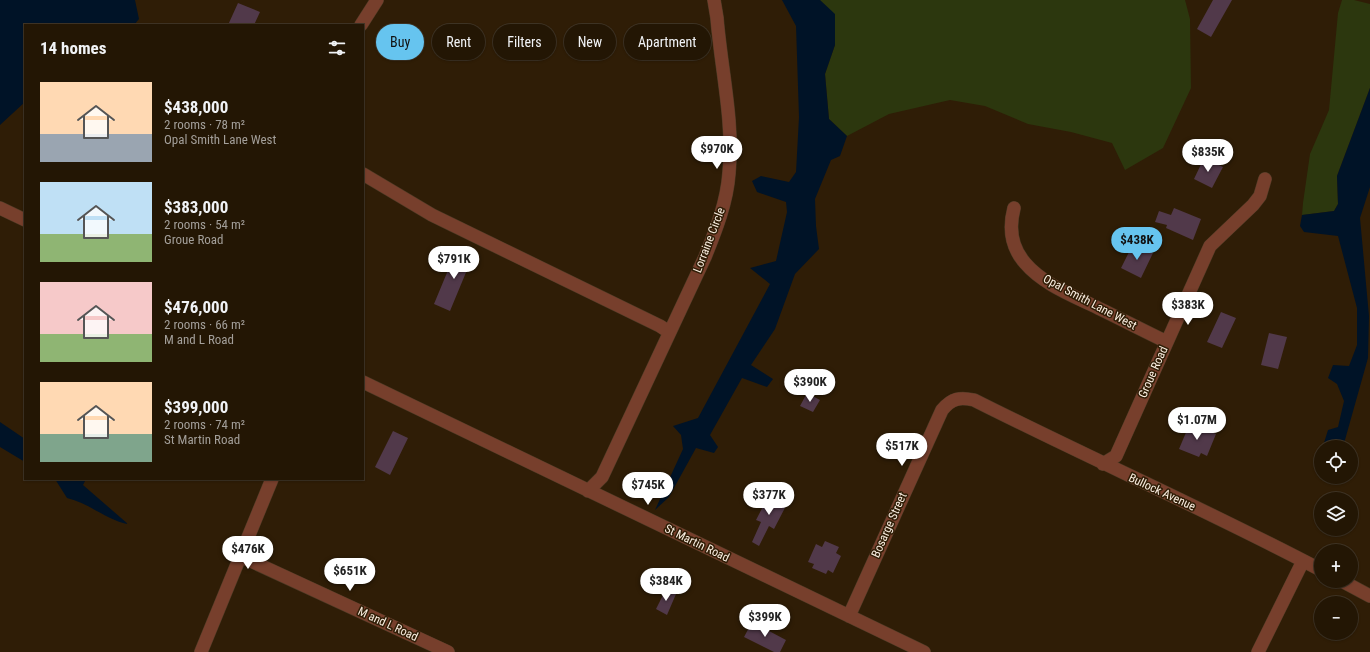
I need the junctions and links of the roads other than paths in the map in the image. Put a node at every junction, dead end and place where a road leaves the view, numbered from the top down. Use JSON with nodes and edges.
{"nodes":[{"id":1,"x":377,"y":0,"type":"edge"},
{"id":2,"x":714,"y":0,"type":"edge"},
{"id":3,"x":362,"y":24,"type":"edge"},
{"id":4,"x":364,"y":175,"type":"edge"},
{"id":5,"x":1265,"y":179,"type":"dead end"},
{"id":6,"x":0,"y":208,"type":"edge"},
{"id":7,"x":1014,"y":208,"type":"dead end"},
{"id":8,"x":24,"y":220,"type":"edge"},
{"id":9,"x":669,"y":332,"type":"junction"},
{"id":10,"x":1167,"y":342,"type":"junction"},
{"id":11,"x":364,"y":382,"type":"edge"},
{"id":12,"x":1003,"y":414,"type":"joint"},
{"id":13,"x":1103,"y":464,"type":"junction"},
{"id":14,"x":272,"y":480,"type":"edge"},
{"id":15,"x":588,"y":491,"type":"junction"},
{"id":16,"x":240,"y":556,"type":"junction"},
{"id":17,"x":1303,"y":561,"type":"junction"},
{"id":18,"x":1314,"y":566,"type":"edge"},
{"id":19,"x":1355,"y":588,"type":"edge"},
{"id":20,"x":1370,"y":596,"type":"edge"},
{"id":21,"x":849,"y":616,"type":"junction"},
{"id":22,"x":201,"y":652,"type":"edge"},
{"id":23,"x":448,"y":652,"type":"edge"},
{"id":24,"x":924,"y":652,"type":"edge"},
{"id":25,"x":1258,"y":652,"type":"edge"}],
"edges":[{"from":1,"to":3,"type":"street"},
{"from":2,"to":9,"type":"street","name":"Lorraine Circle"},
{"from":4,"to":9,"type":"street"},
{"from":5,"to":10,"type":"street","name":"Groue Road"},
{"from":6,"to":8,"type":"street"},
{"from":7,"to":10,"type":"street","name":"Opal Smith Lane West"},
{"from":9,"to":15,"type":"street","name":"Lorraine Circle"},
{"from":10,"to":13,"type":"street","name":"Groue Road"},
{"from":11,"to":15,"type":"street","name":"St Martin Road"},
{"from":12,"to":13,"type":"street","name":"Bullock Avenue"},
{"from":12,"to":21,"type":"street","name":"Bosarge Street"},
{"from":13,"to":17,"type":"street","name":"Bullock Avenue"},
{"from":14,"to":16,"type":"street"},
{"from":15,"to":21,"type":"street","name":"St Martin Road"},
{"from":16,"to":22,"type":"street"},
{"from":16,"to":23,"type":"street","name":"M and L Road"},
{"from":17,"to":18,"type":"street","name":"Bullock Avenue"},
{"from":17,"to":25,"type":"street"},
{"from":19,"to":20,"type":"street"},
{"from":21,"to":24,"type":"street","name":"St Martin Road"}]}
